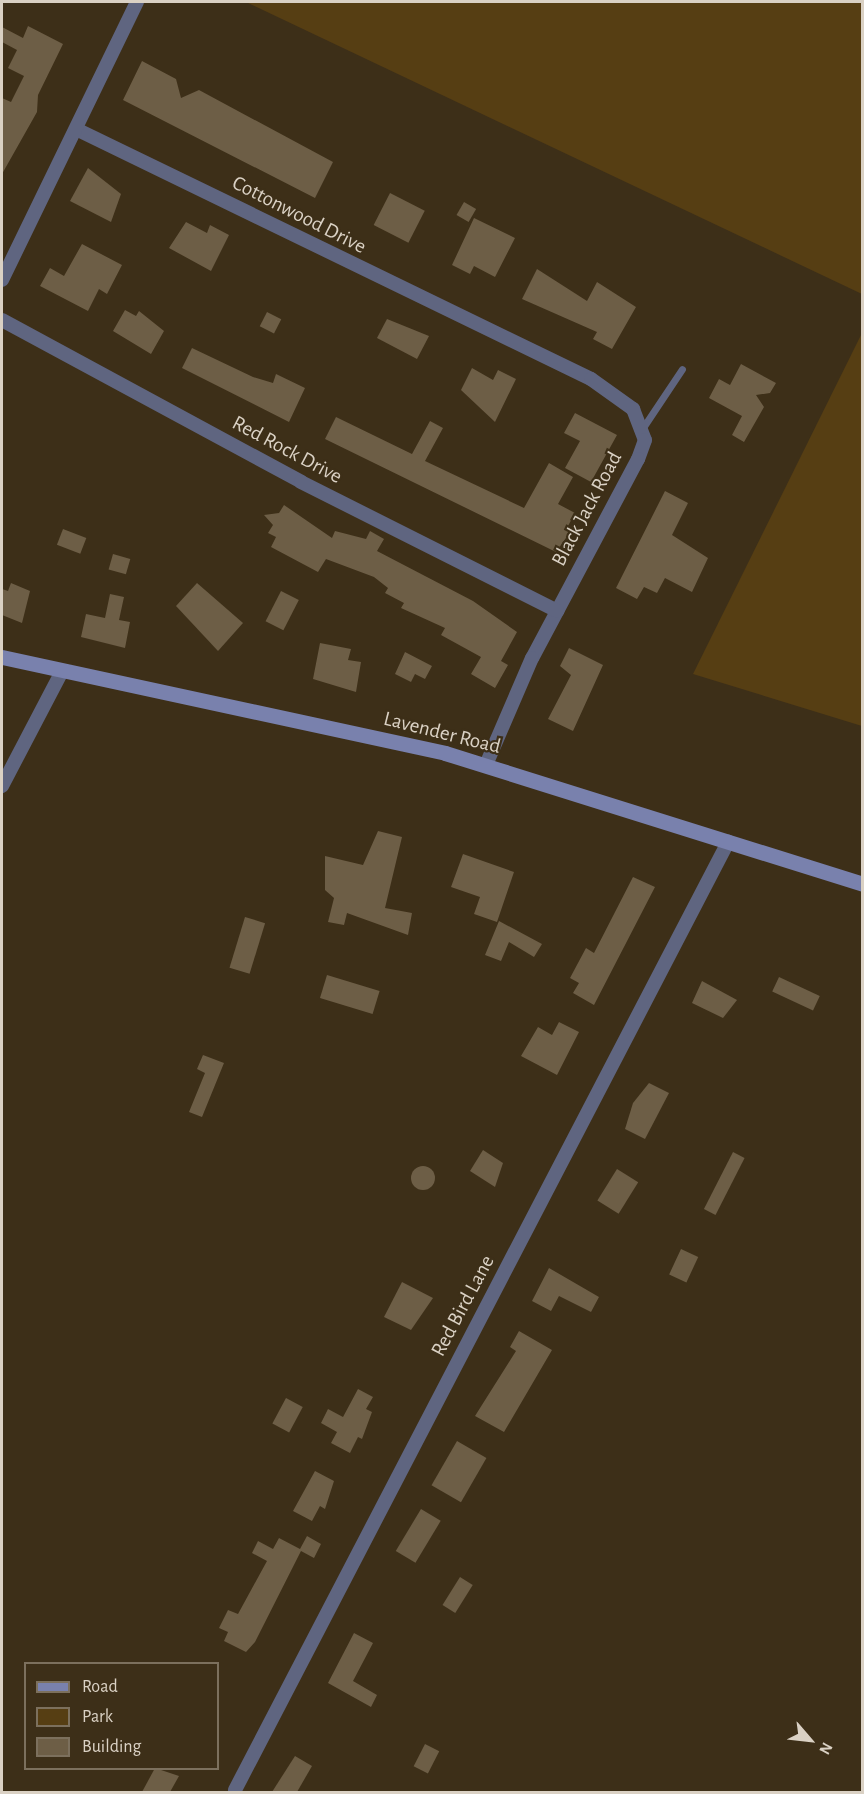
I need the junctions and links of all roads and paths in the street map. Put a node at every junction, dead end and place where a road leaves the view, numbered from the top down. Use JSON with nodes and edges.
{"nodes":[{"id":1,"x":137,"y":2,"type":"edge"},
{"id":2,"x":78,"y":130,"type":"junction"},
{"id":3,"x":2,"y":280,"type":"edge"},
{"id":4,"x":2,"y":320,"type":"edge"},
{"id":5,"x":681,"y":369,"type":"dead end"},
{"id":6,"x":642,"y":429,"type":"junction"},
{"id":7,"x":557,"y":611,"type":"junction"},
{"id":8,"x":2,"y":657,"type":"edge"},
{"id":9,"x":61,"y":673,"type":"junction"},
{"id":10,"x":486,"y":765,"type":"junction"},
{"id":11,"x":2,"y":786,"type":"edge"},
{"id":12,"x":728,"y":842,"type":"junction"},
{"id":13,"x":862,"y":884,"type":"edge"},
{"id":14,"x":235,"y":1790,"type":"dead end"}],
"edges":[{"from":1,"to":2,"type":"street"},
{"from":2,"to":3,"type":"street"},
{"from":2,"to":6,"type":"street","name":"Cottonwood Drive"},
{"from":4,"to":7,"type":"street","name":"Red Rock Drive"},
{"from":5,"to":6,"type":"lane"},
{"from":6,"to":7,"type":"street","name":"Black Jack Road"},
{"from":7,"to":10,"type":"street","name":"Black Jack Road"},
{"from":8,"to":9,"type":"street","name":"Lavender Road"},
{"from":9,"to":10,"type":"street","name":"Lavender Road"},
{"from":9,"to":11,"type":"street"},
{"from":10,"to":12,"type":"street","name":"Lavender Road"},
{"from":12,"to":13,"type":"street","name":"Lavender Road"},
{"from":12,"to":14,"type":"street","name":"Red Bird Lane"}]}
